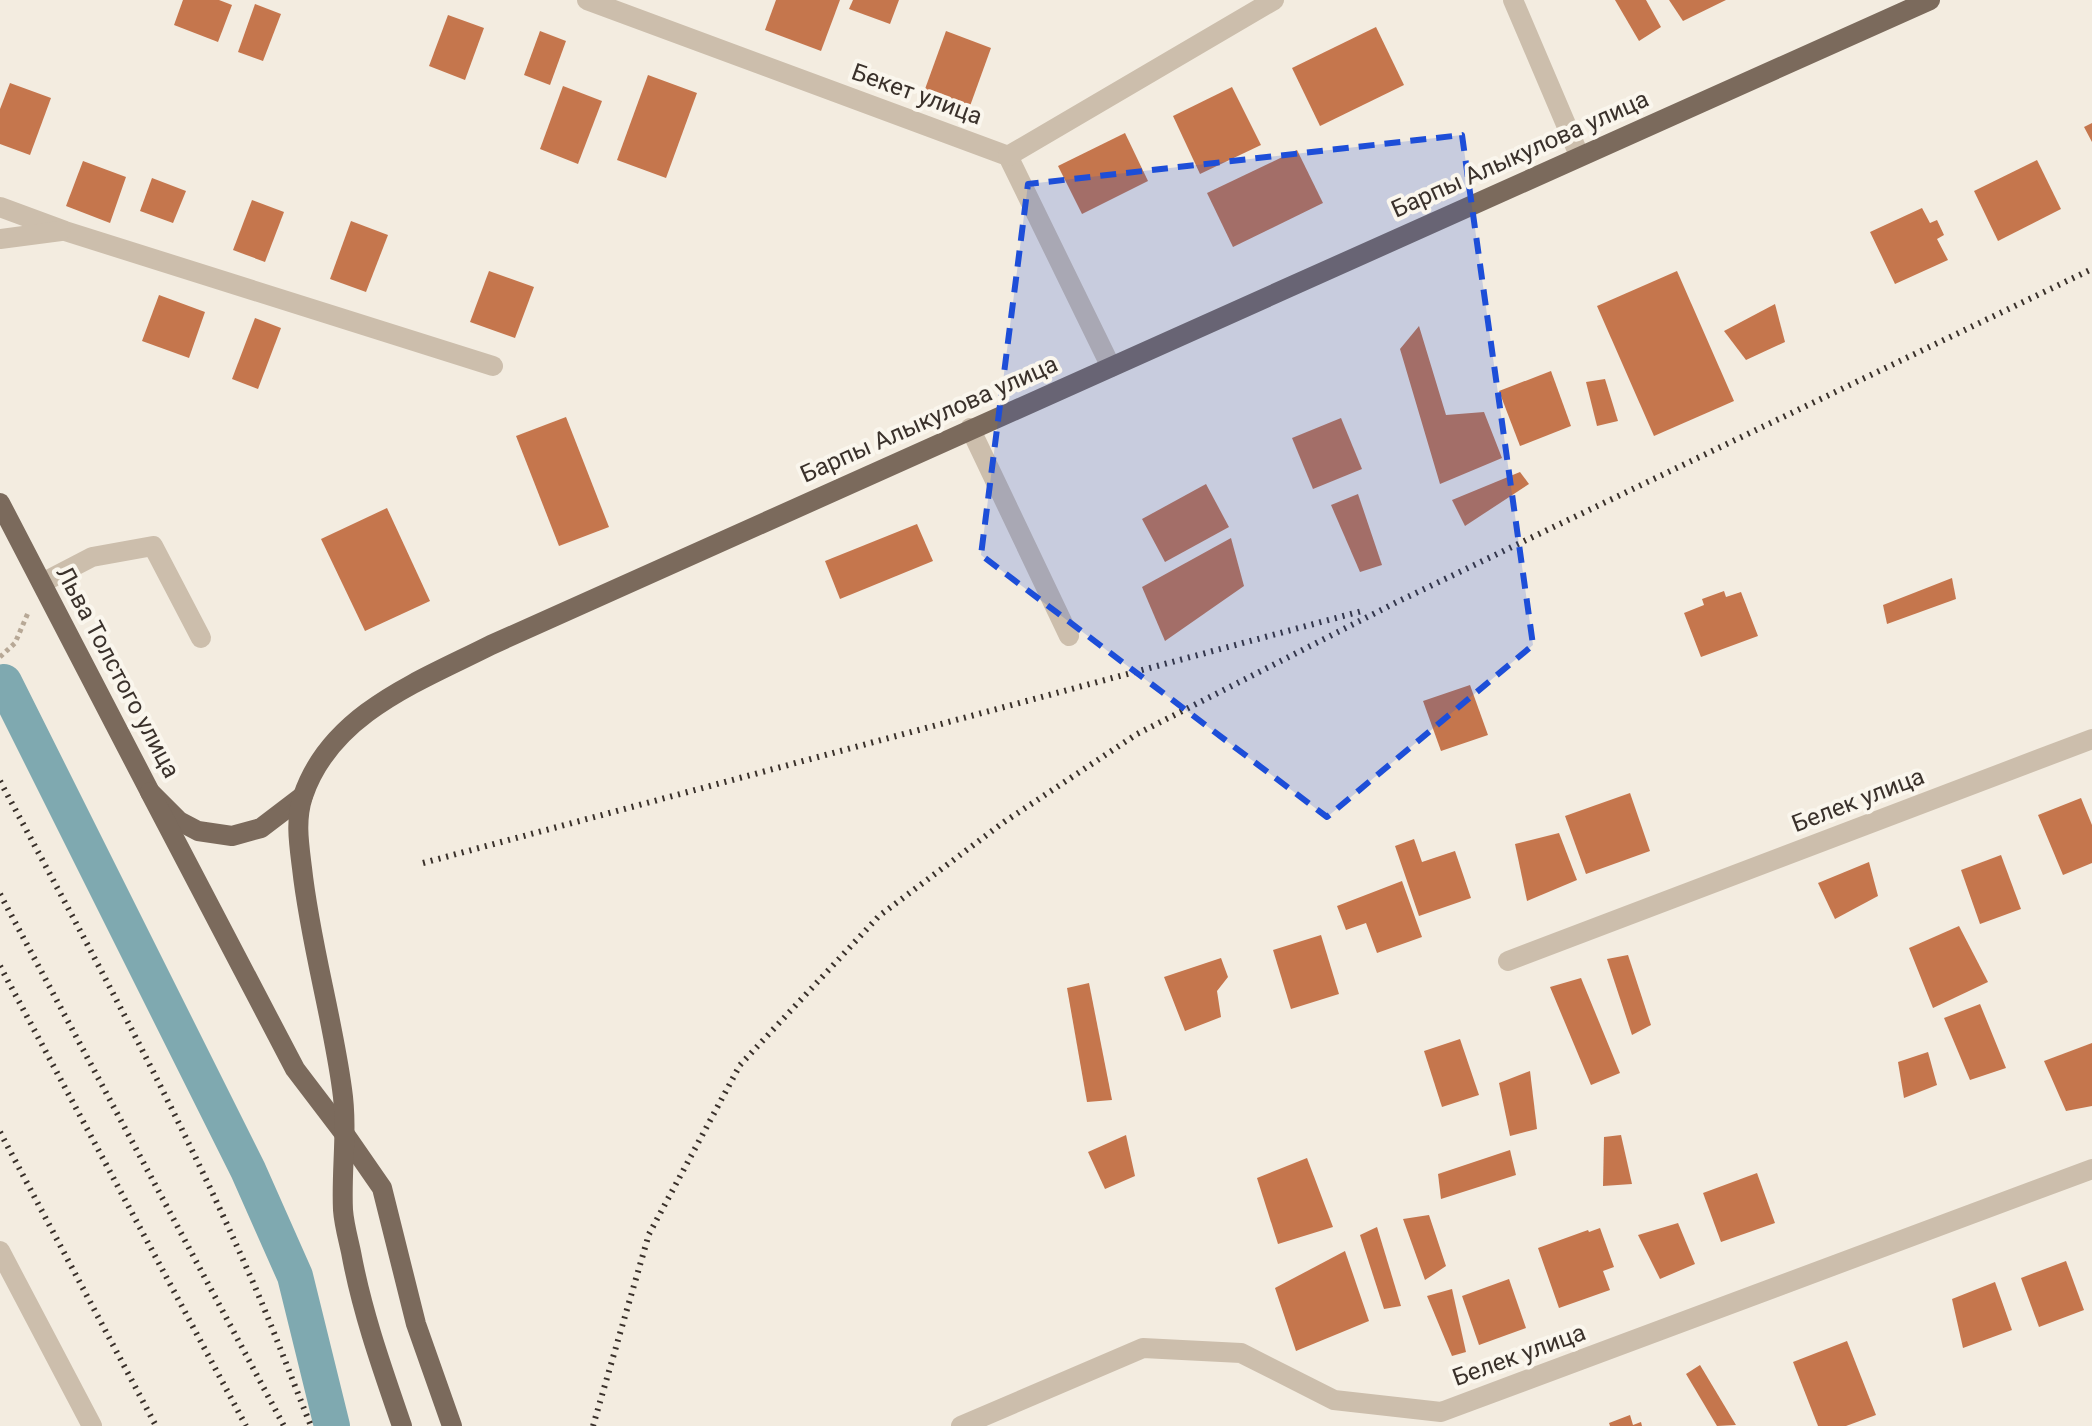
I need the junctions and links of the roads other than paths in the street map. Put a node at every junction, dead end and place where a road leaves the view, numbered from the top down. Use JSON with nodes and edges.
{"nodes":[{"id":1,"x":587,"y":0,"type":"edge"},
{"id":2,"x":1274,"y":0,"type":"edge"},
{"id":3,"x":1513,"y":0,"type":"edge"},
{"id":4,"x":1930,"y":0,"type":"edge"},
{"id":5,"x":1579,"y":155,"type":"junction"},
{"id":6,"x":1008,"y":156,"type":"junction"},
{"id":7,"x":0,"y":207,"type":"edge"},
{"id":8,"x":65,"y":231,"type":"junction"},
{"id":9,"x":0,"y":239,"type":"edge"},
{"id":10,"x":493,"y":366,"type":"dead end"},
{"id":11,"x":1111,"y":367,"type":"junction"},
{"id":12,"x":970,"y":428,"type":"junction"},
{"id":13,"x":0,"y":503,"type":"edge"},
{"id":14,"x":42,"y":583,"type":"junction"},
{"id":15,"x":1069,"y":636,"type":"dead end"},
{"id":16,"x":201,"y":638,"type":"dead end"},
{"id":17,"x":2092,"y":739,"type":"edge"},
{"id":18,"x":150,"y":792,"type":"junction"},
{"id":19,"x":303,"y":796,"type":"junction"},
{"id":20,"x":1508,"y":961,"type":"dead end"},
{"id":21,"x":346,"y":1136,"type":"junction"},
{"id":22,"x":2092,"y":1169,"type":"edge"},
{"id":23,"x":0,"y":1251,"type":"edge"},
{"id":24,"x":92,"y":1426,"type":"edge"},
{"id":25,"x":402,"y":1426,"type":"edge"},
{"id":26,"x":452,"y":1426,"type":"edge"},
{"id":27,"x":961,"y":1426,"type":"edge"}],
"edges":[{"from":1,"to":6,"type":"street","name":"Бекет улица"},
{"from":2,"to":6,"type":"street"},
{"from":3,"to":5,"type":"street"},
{"from":4,"to":5,"type":"main road","name":"Барпы Алыкулова улица"},
{"from":5,"to":11,"type":"main road","name":"Барпы Алыкулова улица"},
{"from":6,"to":11,"type":"street"},
{"from":7,"to":8,"type":"street"},
{"from":8,"to":9,"type":"street"},
{"from":8,"to":10,"type":"street"},
{"from":11,"to":12,"type":"main road","name":"Барпы Алыкулова улица"},
{"from":12,"to":15,"type":"street"},
{"from":12,"to":19,"type":"main road","name":"Барпы Алыкулова улица"},
{"from":13,"to":14,"type":"main road","name":"Льва Толстого улица"},
{"from":14,"to":16,"type":"street"},
{"from":14,"to":18,"type":"main road","name":"Льва Толстого улица"},
{"from":17,"to":20,"type":"street","name":"Белек улица"},
{"from":18,"to":19,"type":"main road","name":"Льва Толстого улица"},
{"from":18,"to":21,"type":"main road"},
{"from":19,"to":21,"type":"main road","name":"Барпы Алыкулова улица"},
{"from":21,"to":25,"type":"main road","name":"Барпы Алыкулова улица"},
{"from":21,"to":26,"type":"main road"},
{"from":22,"to":27,"type":"street","name":"Белек улица"},
{"from":23,"to":24,"type":"street"}]}
